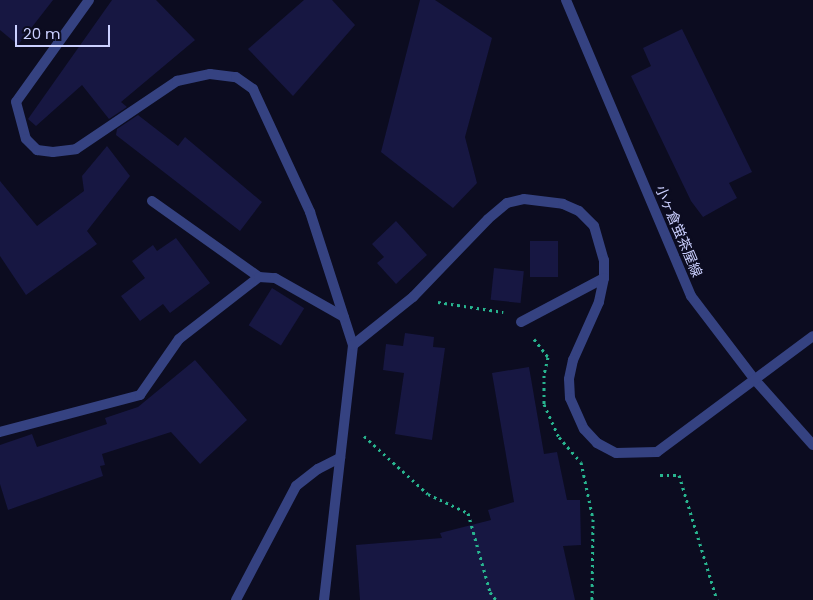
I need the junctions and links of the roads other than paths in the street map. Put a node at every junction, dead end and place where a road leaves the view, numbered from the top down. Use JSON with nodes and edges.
{"nodes":[{"id":1,"x":89,"y":0,"type":"edge"},
{"id":2,"x":566,"y":0,"type":"edge"},
{"id":3,"x":152,"y":200,"type":"dead end"},
{"id":4,"x":259,"y":277,"type":"junction"},
{"id":5,"x":604,"y":278,"type":"junction"},
{"id":6,"x":344,"y":317,"type":"junction"},
{"id":7,"x":521,"y":322,"type":"road end"},
{"id":8,"x":813,"y":336,"type":"edge"},
{"id":9,"x":353,"y":345,"type":"junction"},
{"id":10,"x":755,"y":380,"type":"junction"},
{"id":11,"x":0,"y":432,"type":"edge"},
{"id":12,"x":813,"y":445,"type":"edge"},
{"id":13,"x":340,"y":458,"type":"junction"},
{"id":14,"x":236,"y":600,"type":"edge"},
{"id":15,"x":324,"y":600,"type":"edge"}],
"edges":[{"from":1,"to":6,"type":"street"},
{"from":2,"to":10,"type":"street","name":"小ヶ倉蛍茶屋線"},
{"from":3,"to":4,"type":"street"},
{"from":4,"to":6,"type":"street"},
{"from":4,"to":11,"type":"street"},
{"from":5,"to":7,"type":"street"},
{"from":5,"to":9,"type":"street"},
{"from":5,"to":10,"type":"street"},
{"from":6,"to":9,"type":"street"},
{"from":8,"to":10,"type":"street"},
{"from":9,"to":13,"type":"street"},
{"from":10,"to":12,"type":"street","name":"小ヶ倉蛍茶屋線"},
{"from":13,"to":14,"type":"street"},
{"from":13,"to":15,"type":"street"}]}
